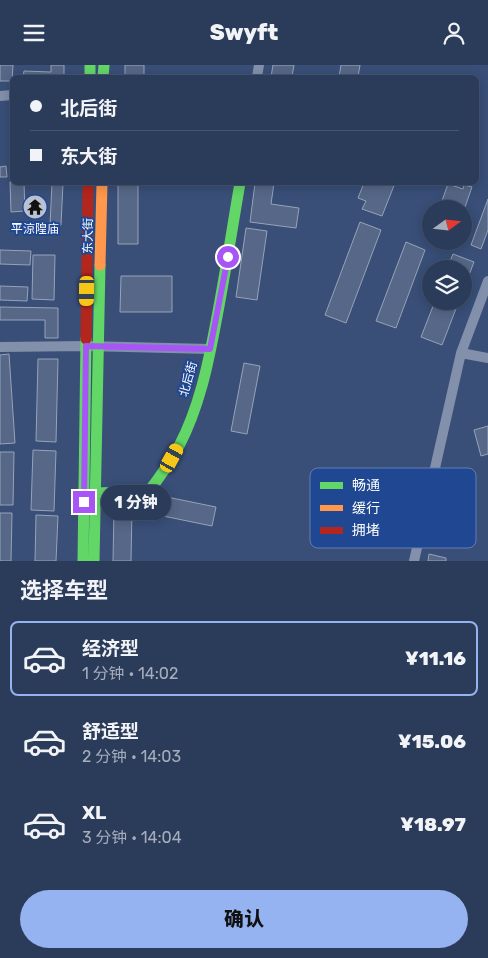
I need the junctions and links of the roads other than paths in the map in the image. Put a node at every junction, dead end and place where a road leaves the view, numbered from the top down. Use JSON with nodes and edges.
{"nodes":[{"id":1,"x":88,"y":185,"type":"edge"},
{"id":2,"x":102,"y":185,"type":"edge"},
{"id":3,"x":240,"y":185,"type":"edge"},
{"id":4,"x":488,"y":281,"type":"edge"},
{"id":5,"x":86,"y":346,"type":"junction"},
{"id":6,"x":0,"y":347,"type":"edge"},
{"id":7,"x":100,"y":347,"type":"junction"},
{"id":8,"x":210,"y":349,"type":"junction"},
{"id":9,"x":461,"y":353,"type":"junction"},
{"id":10,"x":488,"y":358,"type":"edge"},
{"id":11,"x":435,"y":468,"type":"edge"},
{"id":12,"x":96,"y":493,"type":"junction"},
{"id":13,"x":417,"y":548,"type":"edge"},
{"id":14,"x":83,"y":561,"type":"edge"},
{"id":15,"x":94,"y":561,"type":"edge"},
{"id":16,"x":414,"y":561,"type":"edge"}],
"edges":[{"from":1,"to":5,"type":"main road","name":"东大街"},
{"from":2,"to":7,"type":"main road","name":"东大街"},
{"from":3,"to":8,"type":"main road","name":"北后街"},
{"from":4,"to":9,"type":"street"},
{"from":5,"to":6,"type":"street"},
{"from":5,"to":7,"type":"street"},
{"from":5,"to":14,"type":"main road","name":"东大街"},
{"from":7,"to":8,"type":"street"},
{"from":7,"to":12,"type":"main road","name":"东大街"},
{"from":8,"to":12,"type":"main road","name":"北后街"},
{"from":9,"to":10,"type":"street"},
{"from":9,"to":11,"type":"street"},
{"from":12,"to":15,"type":"main road","name":"东大街"},
{"from":13,"to":16,"type":"street"}]}
